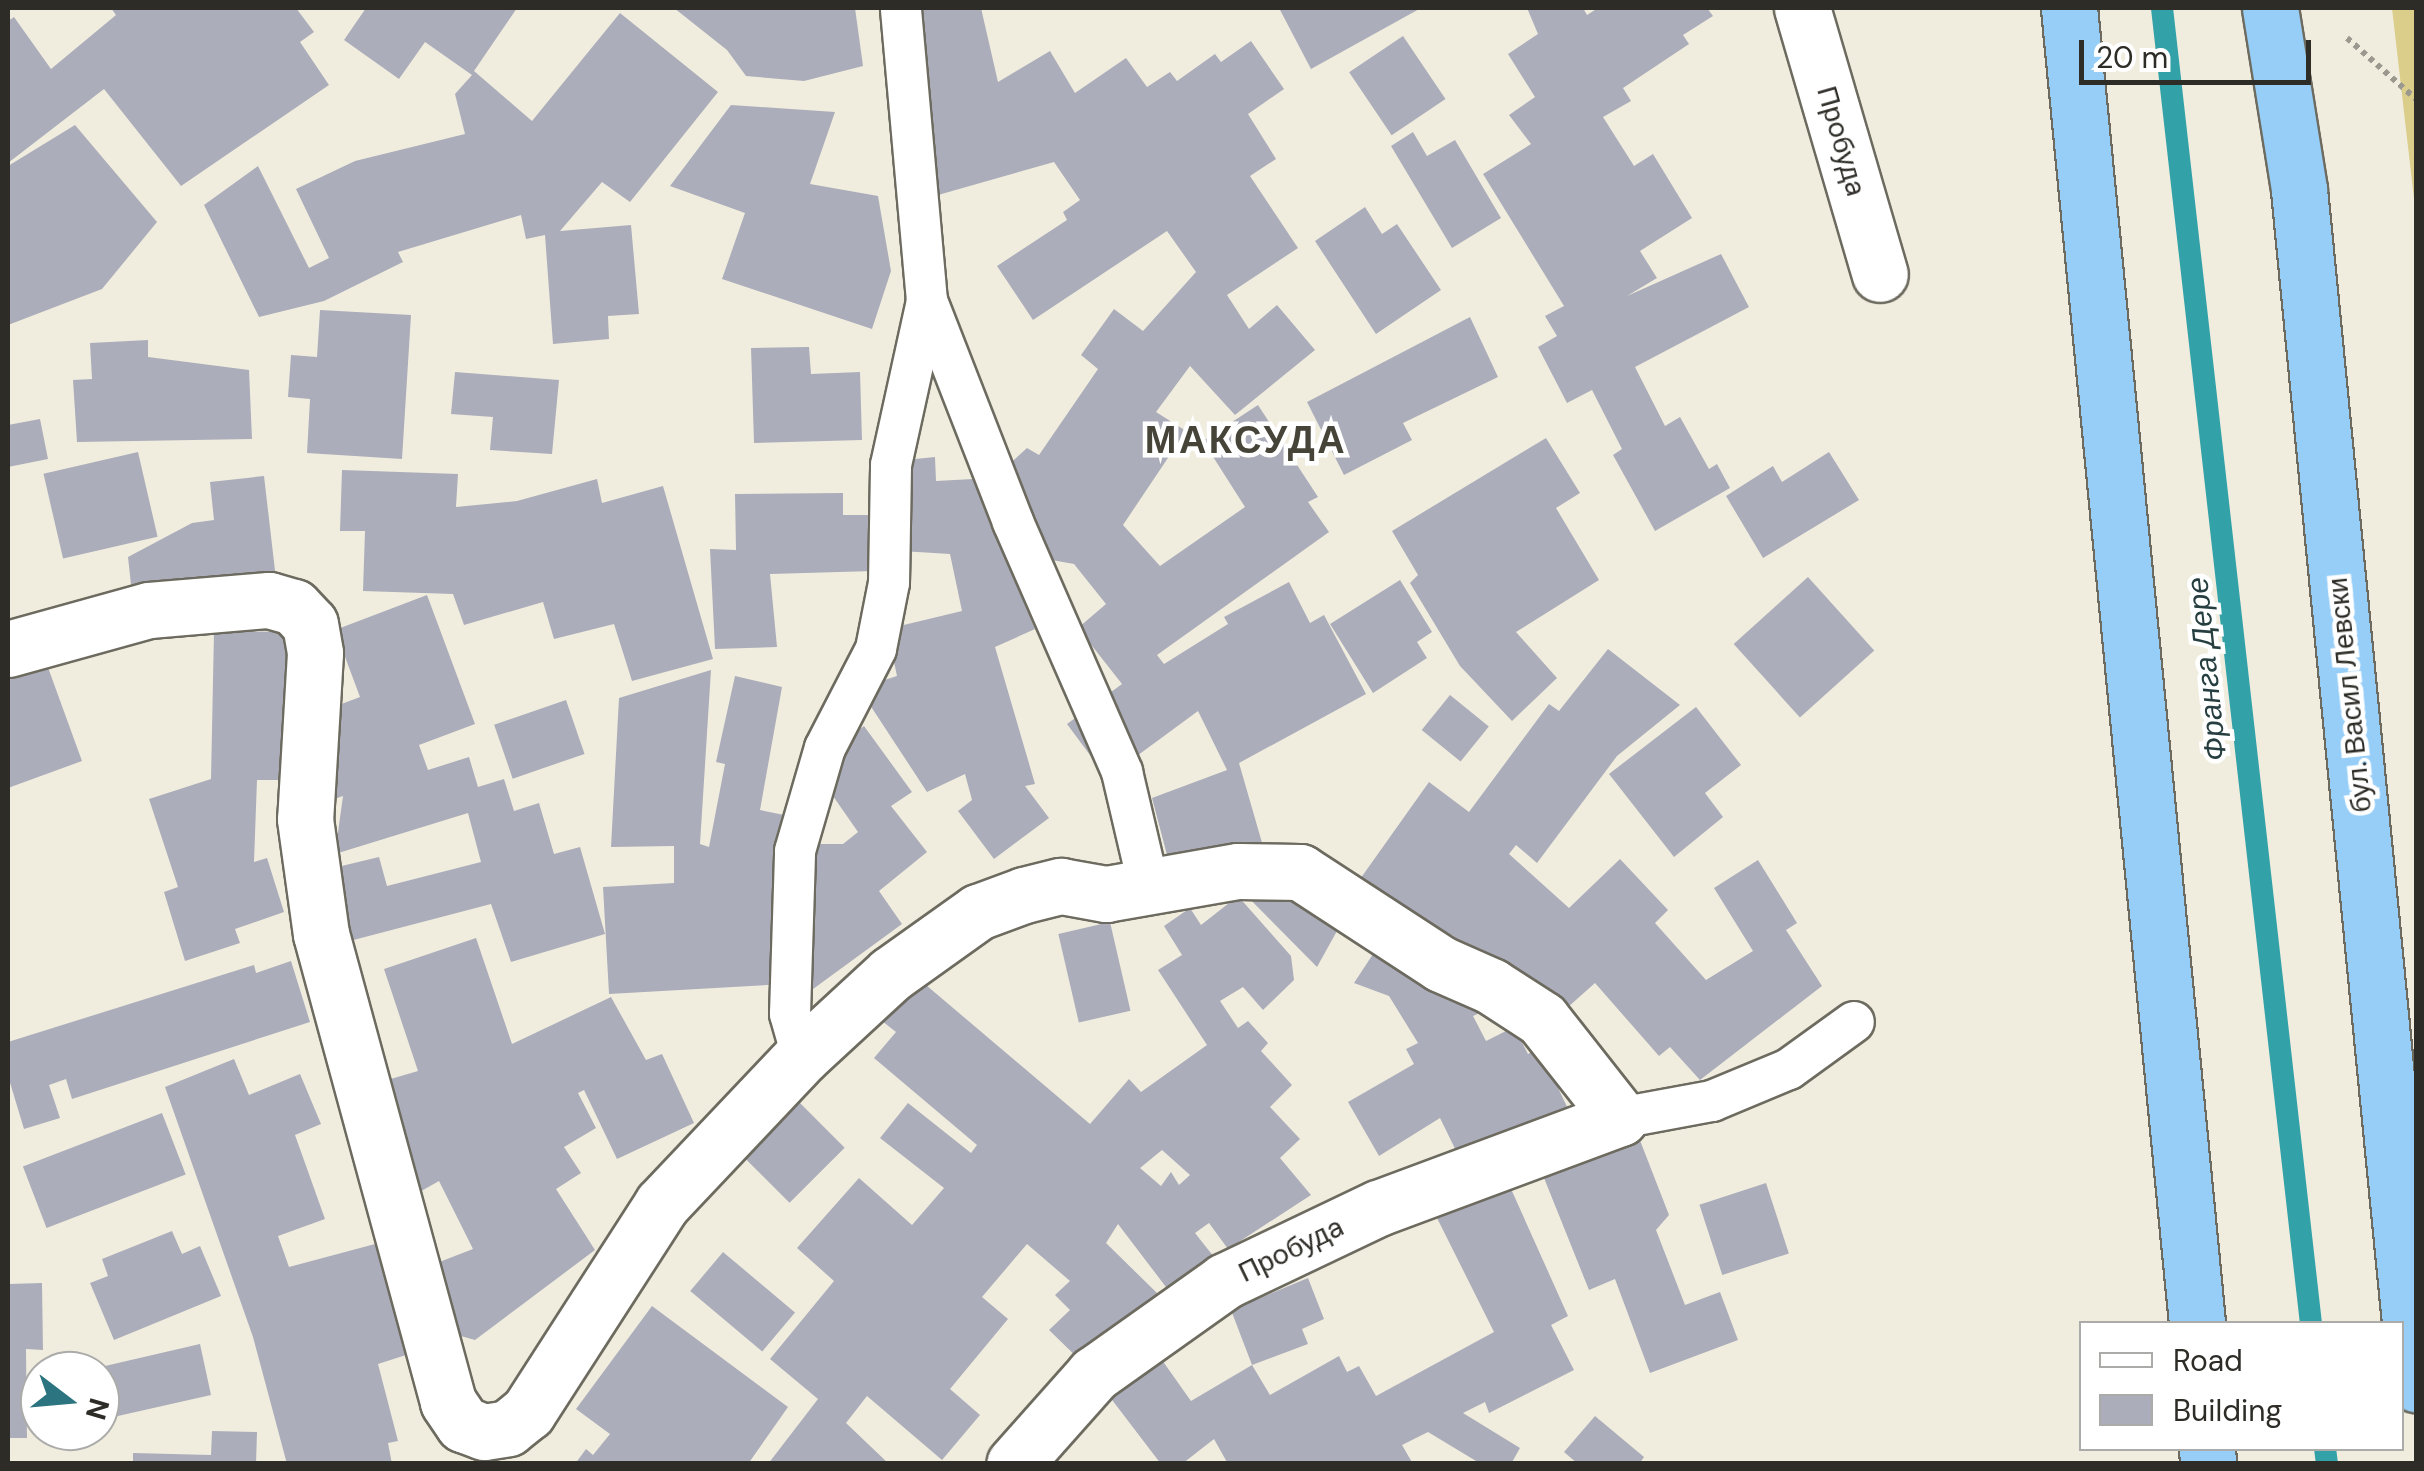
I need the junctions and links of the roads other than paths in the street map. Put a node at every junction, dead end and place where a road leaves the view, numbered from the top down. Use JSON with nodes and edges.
{"nodes":[{"id":1,"x":901,"y":8,"type":"edge"},
{"id":2,"x":1802,"y":8,"type":"edge"},
{"id":3,"x":2070,"y":8,"type":"edge"},
{"id":4,"x":2270,"y":8,"type":"edge"},
{"id":5,"x":1880,"y":274,"type":"dead end"},
{"id":6,"x":927,"y":301,"type":"junction"},
{"id":7,"x":8,"y":649,"type":"edge"},
{"id":8,"x":1150,"y":887,"type":"junction"},
{"id":9,"x":1854,"y":1022,"type":"dead end"},
{"id":10,"x":802,"y":1056,"type":"junction"},
{"id":11,"x":1620,"y":1118,"type":"junction"},
{"id":12,"x":2188,"y":1213,"type":"junction"},
{"id":13,"x":2180,"y":1321,"type":"edge"},
{"id":14,"x":2197,"y":1321,"type":"edge"},
{"id":15,"x":2416,"y":1384,"type":"edge"},
{"id":16,"x":1014,"y":1464,"type":"edge"}],
"edges":[{"from":1,"to":6,"type":"lane"},
{"from":2,"to":5,"type":"street","name":"Прoбудa"},
{"from":3,"to":12,"type":"highway"},
{"from":4,"to":15,"type":"highway","name":"бул. Васил Левски"},
{"from":6,"to":8,"type":"lane"},
{"from":6,"to":10,"type":"lane"},
{"from":7,"to":10,"type":"street"},
{"from":8,"to":10,"type":"street"},
{"from":8,"to":11,"type":"street"},
{"from":9,"to":11,"type":"lane"},
{"from":11,"to":16,"type":"street","name":"Прoбудa"},
{"from":12,"to":13,"type":"highway"},
{"from":12,"to":14,"type":"highway"}]}
